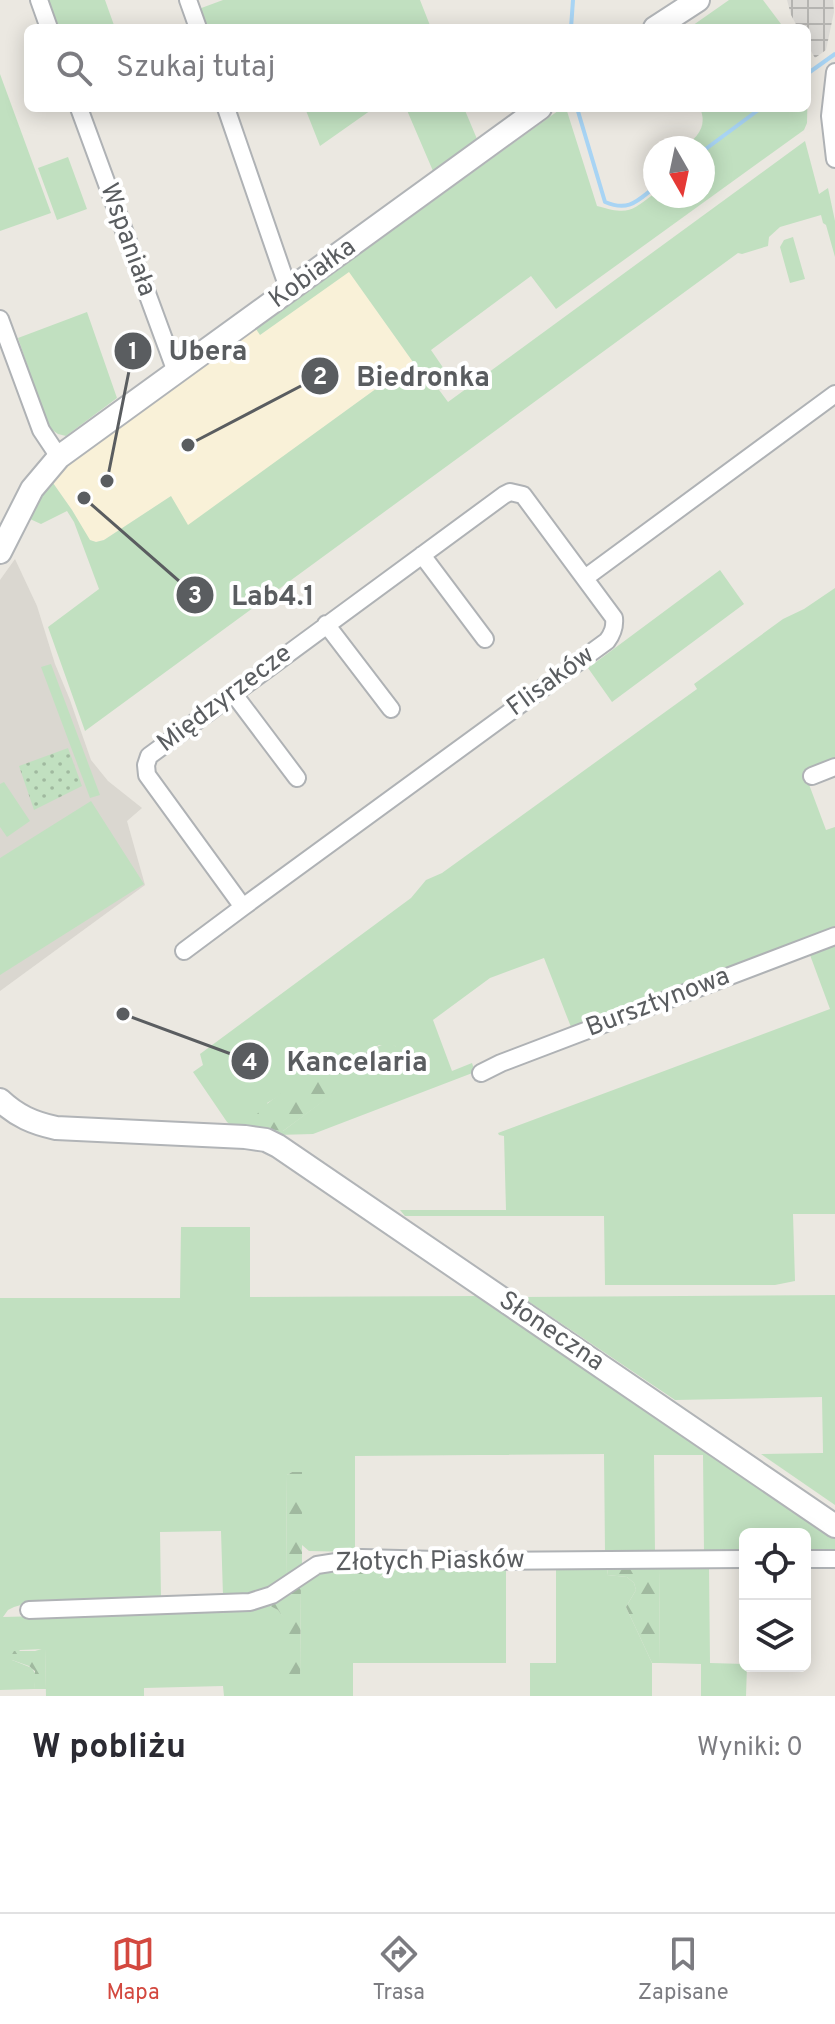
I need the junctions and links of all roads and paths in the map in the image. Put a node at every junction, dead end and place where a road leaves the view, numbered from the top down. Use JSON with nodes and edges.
{"nodes":[{"id":1,"x":39,"y":0,"type":"edge"},
{"id":2,"x":188,"y":0,"type":"edge"},
{"id":3,"x":698,"y":0,"type":"edge"},
{"id":4,"x":48,"y":24,"type":"edge"},
{"id":5,"x":197,"y":24,"type":"edge"},
{"id":6,"x":661,"y":24,"type":"edge"},
{"id":7,"x":834,"y":78,"type":"edge"},
{"id":8,"x":80,"y":112,"type":"edge"},
{"id":9,"x":227,"y":112,"type":"edge"},
{"id":10,"x":535,"y":112,"type":"edge"},
{"id":11,"x":835,"y":159,"type":"edge"},
{"id":12,"x":289,"y":291,"type":"junction"},
{"id":13,"x":0,"y":319,"type":"edge"},
{"id":14,"x":176,"y":372,"type":"junction"},
{"id":15,"x":835,"y":394,"type":"edge"},
{"id":16,"x":59,"y":457,"type":"junction"},
{"id":17,"x":0,"y":552,"type":"edge"},
{"id":18,"x":422,"y":555,"type":"junction"},
{"id":19,"x":585,"y":578,"type":"junction"},
{"id":20,"x":326,"y":624,"type":"junction"},
{"id":21,"x":485,"y":639,"type":"dead end"},
{"id":22,"x":233,"y":693,"type":"junction"},
{"id":23,"x":391,"y":709,"type":"dead end"},
{"id":24,"x":835,"y":767,"type":"edge"},
{"id":25,"x":812,"y":776,"type":"dead end"},
{"id":26,"x":297,"y":778,"type":"dead end"},
{"id":27,"x":243,"y":907,"type":"junction"},
{"id":28,"x":835,"y":936,"type":"edge"},
{"id":29,"x":184,"y":951,"type":"dead end"},
{"id":30,"x":481,"y":1073,"type":"dead end"},
{"id":31,"x":0,"y":1100,"type":"edge"},
{"id":32,"x":835,"y":1526,"type":"edge"},
{"id":33,"x":739,"y":1559,"type":"edge"},
{"id":34,"x":811,"y":1559,"type":"edge"},
{"id":35,"x":835,"y":1559,"type":"edge"},
{"id":36,"x":29,"y":1610,"type":"dead end"}],
"edges":[{"from":1,"to":4,"type":"street"},
{"from":2,"to":5,"type":"street"},
{"from":3,"to":6,"type":"street"},
{"from":7,"to":11,"type":"street"},
{"from":8,"to":14,"type":"street","name":"Wspaniała"},
{"from":9,"to":12,"type":"street"},
{"from":10,"to":12,"type":"street","name":"Kobiałka"},
{"from":12,"to":14,"type":"street","name":"Kobiałka"},
{"from":13,"to":16,"type":"street"},
{"from":14,"to":16,"type":"street","name":"Kobiałka"},
{"from":15,"to":19,"type":"street"},
{"from":16,"to":17,"type":"street","name":"Kobiałka"},
{"from":18,"to":19,"type":"street","name":"Międzyrzecze"},
{"from":18,"to":20,"type":"street","name":"Międzyrzecze"},
{"from":18,"to":21,"type":"street"},
{"from":19,"to":27,"type":"street","name":"Flisaków"},
{"from":20,"to":22,"type":"street","name":"Międzyrzecze"},
{"from":20,"to":23,"type":"street"},
{"from":22,"to":26,"type":"street"},
{"from":22,"to":27,"type":"street","name":"Międzyrzecze"},
{"from":24,"to":25,"type":"street"},
{"from":27,"to":29,"type":"street","name":"Flisaków"},
{"from":28,"to":30,"type":"street","name":"Bursztynowa"},
{"from":31,"to":32,"type":"street","name":"Słoneczna"},
{"from":33,"to":36,"type":"street","name":"Złotych Piasków"},
{"from":34,"to":35,"type":"street"}]}
